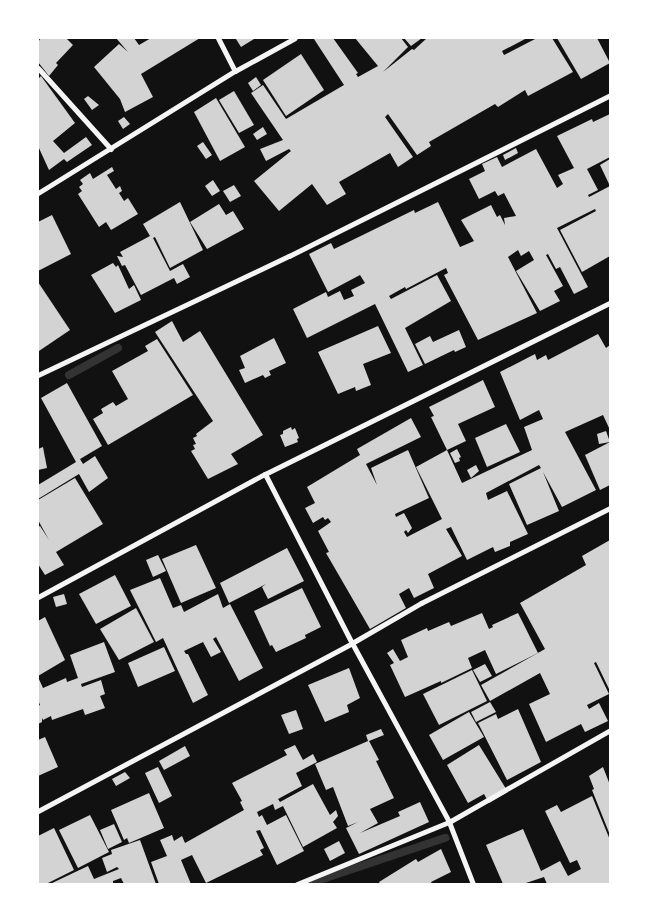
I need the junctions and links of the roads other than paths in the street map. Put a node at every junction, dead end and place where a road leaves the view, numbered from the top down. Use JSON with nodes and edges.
{"nodes":[{"id":1,"x":218,"y":38,"type":"edge"},
{"id":2,"x":295,"y":38,"type":"edge"},
{"id":3,"x":38,"y":68,"type":"edge"},
{"id":4,"x":235,"y":71,"type":"junction"},
{"id":5,"x":610,"y":95,"type":"edge"},
{"id":6,"x":111,"y":149,"type":"junction"},
{"id":7,"x":38,"y":193,"type":"edge"},
{"id":8,"x":610,"y":303,"type":"edge"},
{"id":9,"x":38,"y":376,"type":"edge"},
{"id":10,"x":265,"y":474,"type":"junction"},
{"id":11,"x":610,"y":508,"type":"edge"},
{"id":12,"x":38,"y":598,"type":"edge"},
{"id":13,"x":352,"y":643,"type":"junction"},
{"id":14,"x":610,"y":730,"type":"edge"},
{"id":15,"x":38,"y":812,"type":"edge"},
{"id":16,"x":449,"y":822,"type":"junction"},
{"id":17,"x":297,"y":884,"type":"edge"},
{"id":18,"x":473,"y":884,"type":"edge"}],
"edges":[{"from":1,"to":4,"type":"street"},
{"from":2,"to":4,"type":"street"},
{"from":3,"to":6,"type":"street"},
{"from":4,"to":6,"type":"street"},
{"from":5,"to":9,"type":"street"},
{"from":6,"to":7,"type":"street"},
{"from":8,"to":10,"type":"street"},
{"from":10,"to":12,"type":"street"},
{"from":10,"to":13,"type":"street"},
{"from":11,"to":13,"type":"street"},
{"from":13,"to":15,"type":"street"},
{"from":13,"to":16,"type":"street"},
{"from":14,"to":16,"type":"street"},
{"from":16,"to":17,"type":"street"},
{"from":16,"to":18,"type":"street"}]}
